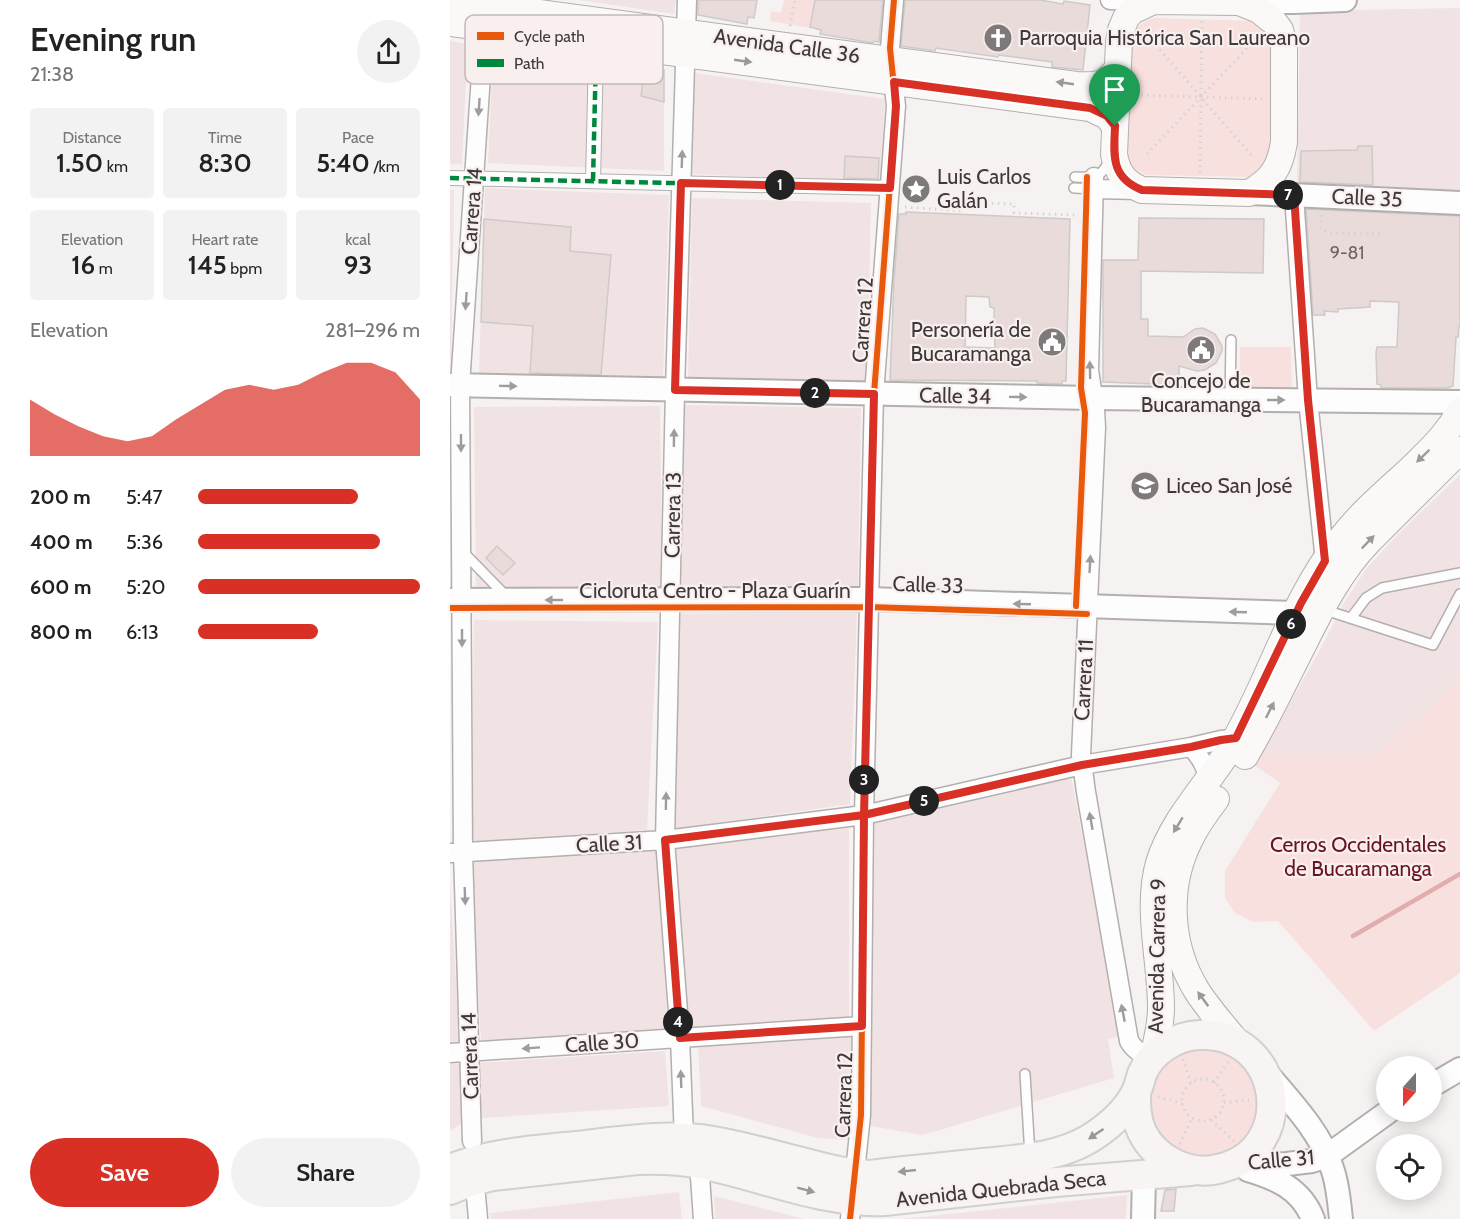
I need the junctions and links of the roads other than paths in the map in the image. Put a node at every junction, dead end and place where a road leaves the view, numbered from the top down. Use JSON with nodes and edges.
{"nodes":[{"id":1,"x":687,"y":0,"type":"edge"},
{"id":2,"x":894,"y":0,"type":"edge"},
{"id":3,"x":1110,"y":0,"type":"edge"},
{"id":4,"x":1344,"y":0,"type":"edge"},
{"id":5,"x":450,"y":1,"type":"edge"},
{"id":6,"x":1153,"y":1,"type":"edge"},
{"id":7,"x":1293,"y":1,"type":"edge"},
{"id":8,"x":1239,"y":2,"type":"junction"},
{"id":9,"x":485,"y":11,"type":"edge"},
{"id":10,"x":510,"y":15,"type":"edge"},
{"id":11,"x":465,"y":18,"type":"edge"},
{"id":12,"x":450,"y":23,"type":"edge"},
{"id":13,"x":663,"y":39,"type":"edge"},
{"id":14,"x":686,"y":43,"type":"junction"},
{"id":15,"x":1117,"y":69,"type":"junction"},
{"id":16,"x":893,"y":71,"type":"junction"},
{"id":17,"x":480,"y":84,"type":"edge"},
{"id":18,"x":595,"y":84,"type":"edge"},
{"id":19,"x":1114,"y":136,"type":"junction"},
{"id":20,"x":1075,"y":177,"type":"dead end"},
{"id":21,"x":450,"y":178,"type":"edge"},
{"id":22,"x":474,"y":178,"type":"junction"},
{"id":23,"x":593,"y":181,"type":"junction"},
{"id":24,"x":681,"y":183,"type":"junction"},
{"id":25,"x":1094,"y":183,"type":"junction"},
{"id":26,"x":1074,"y":188,"type":"dead end"},
{"id":27,"x":1142,"y":190,"type":"junction"},
{"id":28,"x":1249,"y":193,"type":"junction"},
{"id":29,"x":1294,"y":195,"type":"junction"},
{"id":30,"x":889,"y":197,"type":"junction"},
{"id":31,"x":1460,"y":203,"type":"edge"},
{"id":32,"x":1231,"y":340,"type":"dead end"},
{"id":33,"x":455,"y":385,"type":"edge"},
{"id":34,"x":675,"y":390,"type":"junction"},
{"id":35,"x":874,"y":394,"type":"junction"},
{"id":36,"x":1093,"y":398,"type":"junction"},
{"id":37,"x":1230,"y":400,"type":"junction"},
{"id":38,"x":1308,"y":400,"type":"junction"},
{"id":39,"x":1460,"y":402,"type":"edge"},
{"id":40,"x":1460,"y":411,"type":"edge"},
{"id":41,"x":1460,"y":450,"type":"edge"},
{"id":42,"x":461,"y":551,"type":"junction"},
{"id":43,"x":1325,"y":561,"type":"junction"},
{"id":44,"x":1460,"y":573,"type":"edge"},
{"id":45,"x":1460,"y":594,"type":"edge"},
{"id":46,"x":869,"y":599,"type":"junction"},
{"id":47,"x":456,"y":600,"type":"edge"},
{"id":48,"x":510,"y":600,"type":"junction"},
{"id":49,"x":671,"y":600,"type":"junction"},
{"id":50,"x":1088,"y":606,"type":"junction"},
{"id":51,"x":1321,"y":608,"type":"junction"},
{"id":52,"x":1296,"y":613,"type":"junction"},
{"id":53,"x":1351,"y":618,"type":"junction"},
{"id":54,"x":456,"y":715,"type":"edge"},
{"id":55,"x":1246,"y":737,"type":"junction"},
{"id":56,"x":1191,"y":747,"type":"junction"},
{"id":57,"x":1082,"y":765,"type":"junction"},
{"id":58,"x":1209,"y":779,"type":"junction"},
{"id":59,"x":864,"y":815,"type":"junction"},
{"id":60,"x":665,"y":840,"type":"junction"},
{"id":61,"x":457,"y":853,"type":"edge"},
{"id":62,"x":862,"y":1026,"type":"junction"},
{"id":63,"x":680,"y":1038,"type":"junction"},
{"id":64,"x":1239,"y":1045,"type":"junction"},
{"id":65,"x":469,"y":1052,"type":"junction"},
{"id":66,"x":450,"y":1053,"type":"edge"},
{"id":67,"x":1153,"y":1057,"type":"junction"},
{"id":68,"x":1263,"y":1068,"type":"junction"},
{"id":69,"x":1460,"y":1069,"type":"edge"},
{"id":70,"x":1025,"y":1074,"type":"dead end"},
{"id":71,"x":1442,"y":1080,"type":"edge"},
{"id":72,"x":1136,"y":1092,"type":"junction"},
{"id":73,"x":1376,"y":1121,"type":"edge"},
{"id":74,"x":684,"y":1132,"type":"junction"},
{"id":75,"x":461,"y":1145,"type":"edge"},
{"id":76,"x":1327,"y":1156,"type":"junction"},
{"id":77,"x":1030,"y":1158,"type":"junction"},
{"id":78,"x":541,"y":1160,"type":"junction"},
{"id":79,"x":1241,"y":1160,"type":"junction"},
{"id":80,"x":450,"y":1169,"type":"edge"},
{"id":81,"x":699,"y":1169,"type":"junction"},
{"id":82,"x":1201,"y":1171,"type":"junction"},
{"id":83,"x":1144,"y":1175,"type":"junction"},
{"id":84,"x":853,"y":1198,"type":"edge"},
{"id":85,"x":468,"y":1202,"type":"edge"},
{"id":86,"x":450,"y":1207,"type":"edge"},
{"id":87,"x":703,"y":1219,"type":"edge"},
{"id":88,"x":1143,"y":1219,"type":"edge"},
{"id":89,"x":1313,"y":1219,"type":"edge"},
{"id":90,"x":1341,"y":1219,"type":"edge"}],
"edges":[{"from":1,"to":14,"type":"street","name":"Carrera 13"},
{"from":2,"to":16,"type":"street","name":"Carrera 12"},
{"from":3,"to":6,"type":"street"},
{"from":4,"to":7,"type":"street"},
{"from":5,"to":9,"type":"main road","name":"Avenida Calle 36"},
{"from":6,"to":8,"type":"main road"},
{"from":6,"to":15,"type":"main road"},
{"from":7,"to":8,"type":"street"},
{"from":8,"to":28,"type":"main road"},
{"from":9,"to":10,"type":"main road","name":"Avenida Calle 36"},
{"from":11,"to":12,"type":"main road","name":"Avenida Calle 36"},
{"from":13,"to":14,"type":"main road","name":"Avenida Calle 36"},
{"from":14,"to":16,"type":"main road","name":"Avenida Calle 36"},
{"from":24,"to":14,"type":"street","name":"Carrera 13","one_way":true},
{"from":15,"to":16,"type":"main road","name":"Avenida Calle 36","one_way":true},
{"from":15,"to":19,"type":"main road"},
{"from":16,"to":19,"type":"main road","name":"Avenida Calle 36"},
{"from":16,"to":30,"type":"street","name":"Carrera 12"},
{"from":17,"to":22,"type":"street","name":"Carrera 14","one_way":true},
{"from":18,"to":23,"type":"street"},
{"from":19,"to":25,"type":"lane"},
{"from":19,"to":27,"type":"main road"},
{"from":20,"to":25,"type":"lane"},
{"from":21,"to":22,"type":"street"},
{"from":22,"to":23,"type":"street"},
{"from":22,"to":33,"type":"street","name":"Carrera 14","one_way":true},
{"from":23,"to":24,"type":"street"},
{"from":24,"to":30,"type":"street"},
{"from":24,"to":34,"type":"street","name":"Carrera 13"},
{"from":25,"to":26,"type":"lane"},
{"from":25,"to":27,"type":"street","name":"Calle 35"},
{"from":36,"to":25,"type":"street","name":"Carrera 11","one_way":true},
{"from":27,"to":28,"type":"main road","name":"Calle 35"},
{"from":28,"to":29,"type":"street","name":"Calle 35"},
{"from":29,"to":31,"type":"street","name":"Calle 35"},
{"from":29,"to":38,"type":"street"},
{"from":30,"to":35,"type":"street","name":"Carrera 12"},
{"from":32,"to":37,"type":"lane"},
{"from":33,"to":34,"type":"street","name":"Calle 34","one_way":true},
{"from":33,"to":42,"type":"street","name":"Carrera 14","one_way":true},
{"from":34,"to":35,"type":"street","name":"Calle 34"},
{"from":49,"to":34,"type":"street","name":"Carrera 13","one_way":true},
{"from":35,"to":36,"type":"street","name":"Calle 34","one_way":true},
{"from":35,"to":46,"type":"street","name":"Carrera 12"},
{"from":36,"to":37,"type":"street","name":"Calle 34"},
{"from":50,"to":36,"type":"street","name":"Carrera 11","one_way":true},
{"from":37,"to":38,"type":"street","name":"Calle 34","one_way":true},
{"from":38,"to":39,"type":"street","name":"Calle 34"},
{"from":38,"to":43,"type":"street"},
{"from":40,"to":43,"type":"main road","name":"Avenida Carrera 9","one_way":true},
{"from":51,"to":41,"type":"main road","name":"Avenida Carrera 9","one_way":true},
{"from":42,"to":47,"type":"street","name":"Carrera 14"},
{"from":42,"to":48,"type":"lane"},
{"from":43,"to":52,"type":"main road","name":"Avenida Carrera 9"},
{"from":44,"to":53,"type":"lane"},
{"from":45,"to":53,"type":"lane"},
{"from":46,"to":49,"type":"street","name":"Calle 33"},
{"from":50,"to":46,"type":"street","name":"Calle 33","one_way":true},
{"from":46,"to":59,"type":"street","name":"Carrera 12"},
{"from":47,"to":48,"type":"street","name":"Calle 33"},
{"from":47,"to":54,"type":"street","name":"Carrera 14","one_way":true},
{"from":49,"to":48,"type":"street","name":"Calle 33","one_way":true},
{"from":60,"to":49,"type":"street","name":"Carrera 13","one_way":true},
{"from":52,"to":50,"type":"street","name":"Calle 33","one_way":true},
{"from":50,"to":57,"type":"street","name":"Carrera 11"},
{"from":51,"to":53,"type":"lane"},
{"from":55,"to":51,"type":"main road","name":"Avenida Carrera 9","one_way":true},
{"from":52,"to":55,"type":"main road","name":"Avenida Carrera 9"},
{"from":54,"to":61,"type":"street","name":"Carrera 14"},
{"from":55,"to":56,"type":"street","name":"Calle 31"},
{"from":55,"to":58,"type":"main road","name":"Avenida Carrera 9"},
{"from":64,"to":55,"type":"main road","name":"Avenida Carrera 9","one_way":true},
{"from":56,"to":57,"type":"street","name":"Calle 31"},
{"from":56,"to":58,"type":"street"},
{"from":57,"to":59,"type":"street","name":"Calle 31"},
{"from":67,"to":57,"type":"street","name":"Carrera 11","one_way":true},
{"from":58,"to":67,"type":"main road","name":"Avenida Carrera 9","one_way":true},
{"from":59,"to":60,"type":"street","name":"Calle 31"},
{"from":59,"to":62,"type":"street","name":"Carrera 12"},
{"from":60,"to":61,"type":"street","name":"Calle 31"},
{"from":60,"to":63,"type":"street","name":"Carrera 13"},
{"from":61,"to":65,"type":"street","name":"Carrera 14","one_way":true},
{"from":62,"to":63,"type":"street","name":"Calle 30"},
{"from":62,"to":84,"type":"street","name":"Carrera 12"},
{"from":63,"to":65,"type":"street","name":"Calle 30","one_way":true},
{"from":74,"to":63,"type":"street","name":"Carrera 13","one_way":true},
{"from":64,"to":67,"type":"main road"},
{"from":64,"to":68,"type":"main road"},
{"from":65,"to":66,"type":"street","name":"Calle 30"},
{"from":65,"to":75,"type":"street","name":"Carrera 14"},
{"from":67,"to":72,"type":"main road"},
{"from":68,"to":76,"type":"street"},
{"from":68,"to":79,"type":"main road"},
{"from":69,"to":71,"type":"street"},
{"from":70,"to":77,"type":"lane"},
{"from":72,"to":77,"type":"main road","name":"Avenida Quebrada Seca","one_way":true},
{"from":72,"to":82,"type":"main road"},
{"from":73,"to":76,"type":"street","name":"Calle 31"},
{"from":74,"to":75,"type":"main road"},
{"from":74,"to":78,"type":"main road"},
{"from":74,"to":84,"type":"main road","name":"Avenida Quebrada Seca"},
{"from":76,"to":79,"type":"street","name":"Calle 31"},
{"from":76,"to":90,"type":"street"},
{"from":77,"to":84,"type":"main road","name":"Avenida Quebrada Seca","one_way":true},
{"from":78,"to":80,"type":"main road"},
{"from":78,"to":81,"type":"main road"},
{"from":78,"to":85,"type":"main road"},
{"from":79,"to":82,"type":"main road","name":"Avenida Quebrada Seca"},
{"from":79,"to":89,"type":"street"},
{"from":81,"to":84,"type":"main road","name":"Avenida Quebrada Seca","one_way":true},
{"from":81,"to":85,"type":"main road"},
{"from":81,"to":87,"type":"street"},
{"from":82,"to":83,"type":"main road","name":"Avenida Quebrada Seca"},
{"from":83,"to":84,"type":"main road","name":"Avenida Quebrada Seca"},
{"from":83,"to":88,"type":"street"},
{"from":85,"to":86,"type":"main road"}]}
